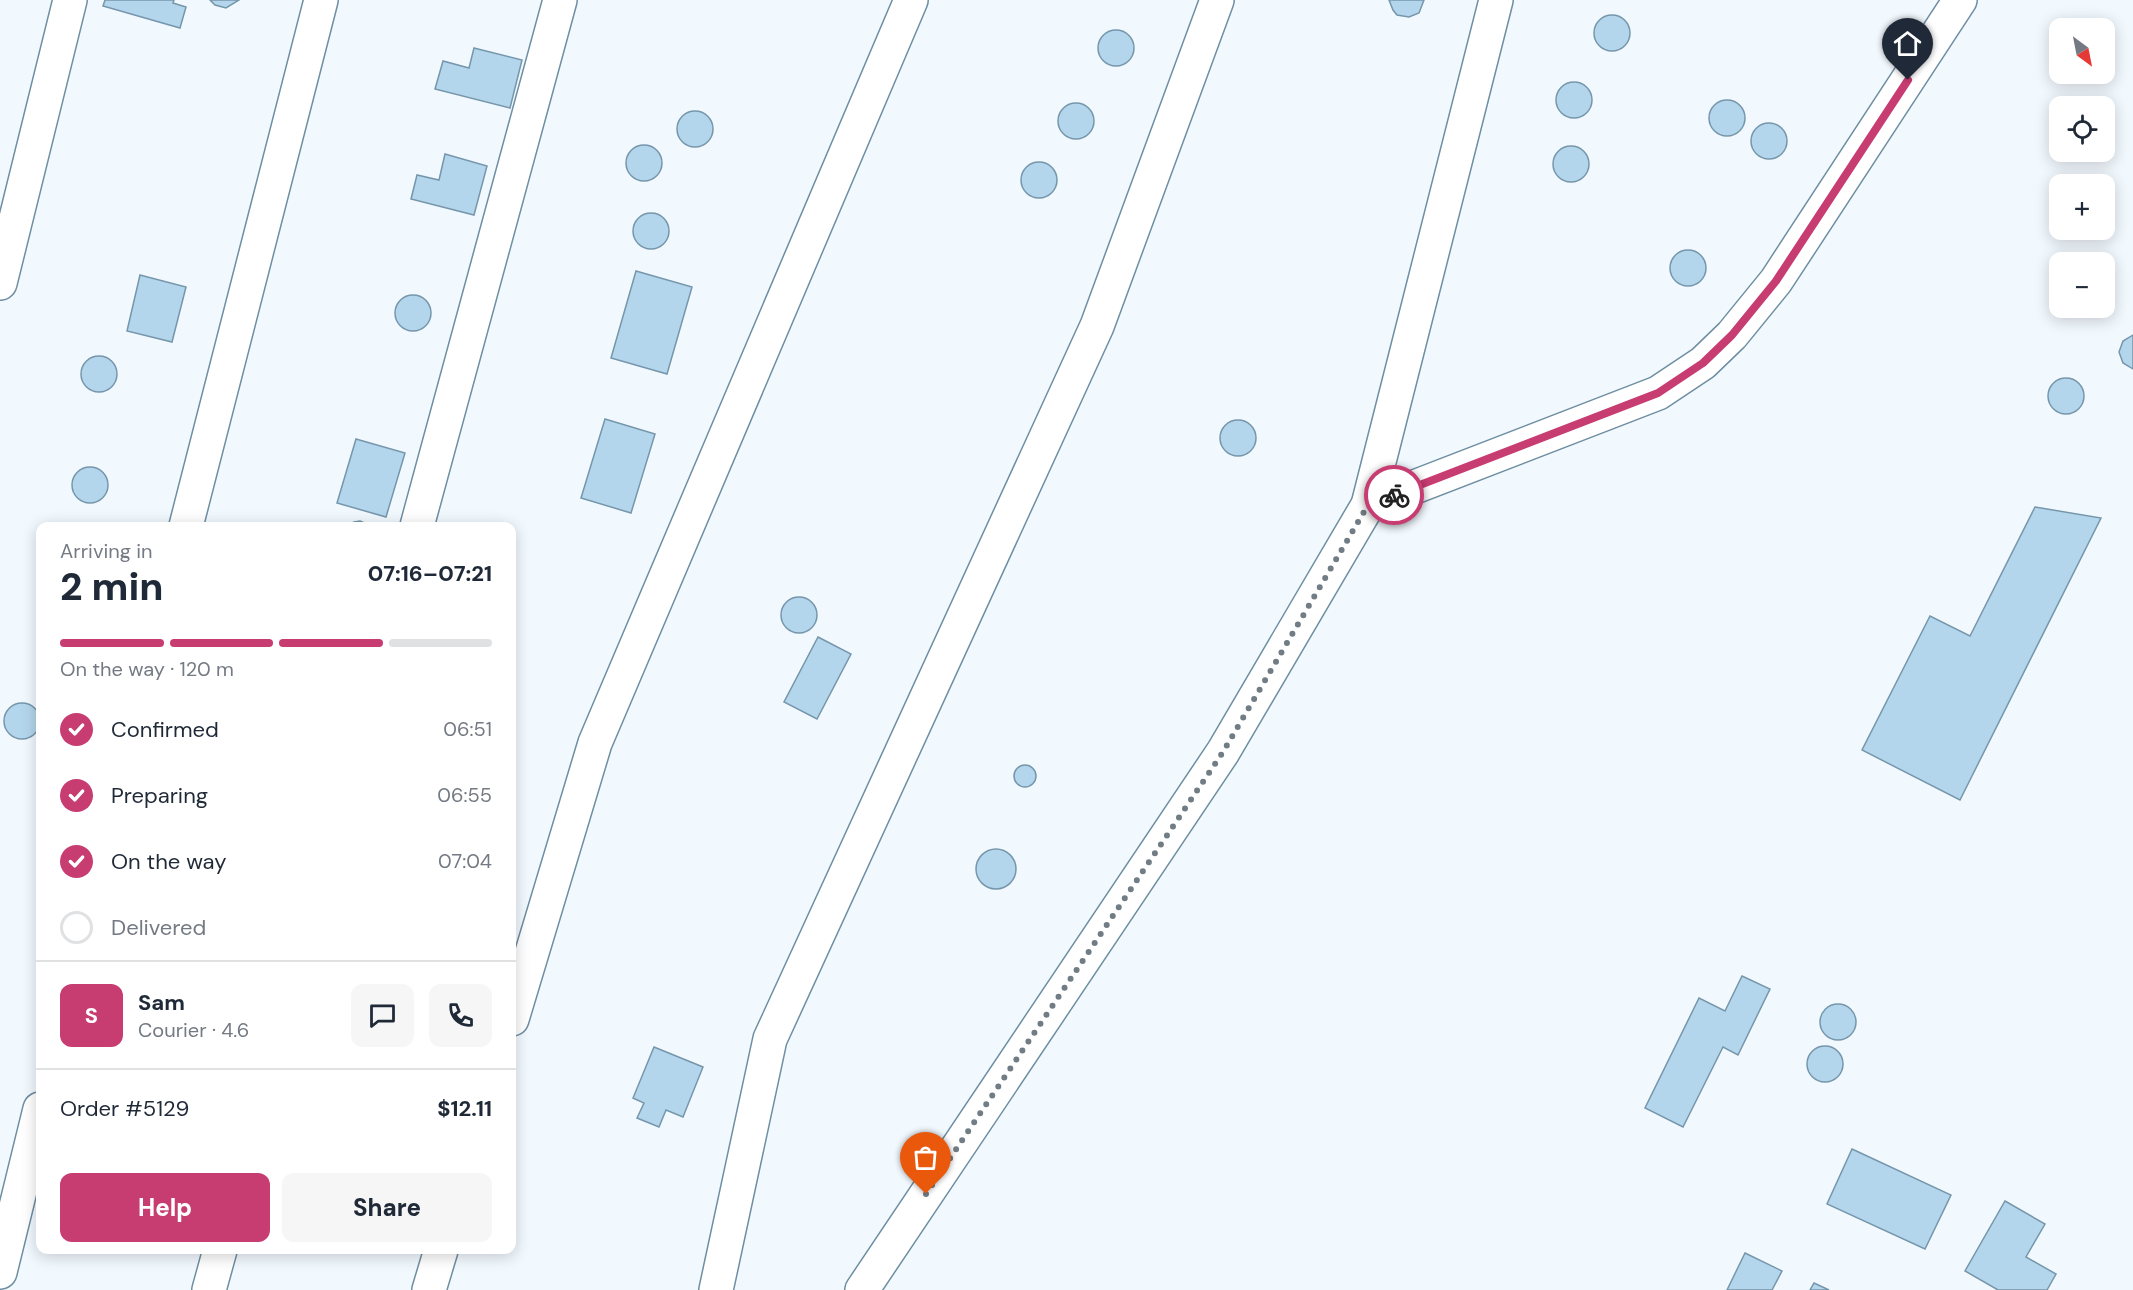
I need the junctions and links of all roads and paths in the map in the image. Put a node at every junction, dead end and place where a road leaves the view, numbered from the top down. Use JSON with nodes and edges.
{"nodes":[{"id":1,"x":70,"y":0,"type":"edge"},
{"id":2,"x":321,"y":0,"type":"edge"},
{"id":3,"x":560,"y":0,"type":"edge"},
{"id":4,"x":911,"y":0,"type":"edge"},
{"id":5,"x":1217,"y":0,"type":"edge"},
{"id":6,"x":1496,"y":0,"type":"edge"},
{"id":7,"x":1960,"y":0,"type":"edge"},
{"id":8,"x":0,"y":283,"type":"edge"},
{"id":9,"x":1368,"y":505,"type":"junction"},
{"id":10,"x":187,"y":522,"type":"edge"},
{"id":11,"x":418,"y":522,"type":"edge"},
{"id":12,"x":516,"y":1006,"type":"edge"},
{"id":13,"x":36,"y":1125,"type":"edge"},
{"id":14,"x":219,"y":1254,"type":"edge"},
{"id":15,"x":440,"y":1254,"type":"edge"},
{"id":16,"x":0,"y":1272,"type":"edge"},
{"id":17,"x":209,"y":1290,"type":"edge"},
{"id":18,"x":429,"y":1290,"type":"edge"},
{"id":19,"x":716,"y":1290,"type":"edge"},
{"id":20,"x":862,"y":1290,"type":"edge"}],
"edges":[{"from":1,"to":8,"type":"street"},
{"from":2,"to":10,"type":"street"},
{"from":3,"to":11,"type":"street"},
{"from":4,"to":12,"type":"street"},
{"from":5,"to":19,"type":"street"},
{"from":6,"to":9,"type":"street"},
{"from":7,"to":9,"type":"street"},
{"from":9,"to":20,"type":"street"},
{"from":13,"to":16,"type":"street"},
{"from":14,"to":17,"type":"street"},
{"from":15,"to":18,"type":"street"}]}
